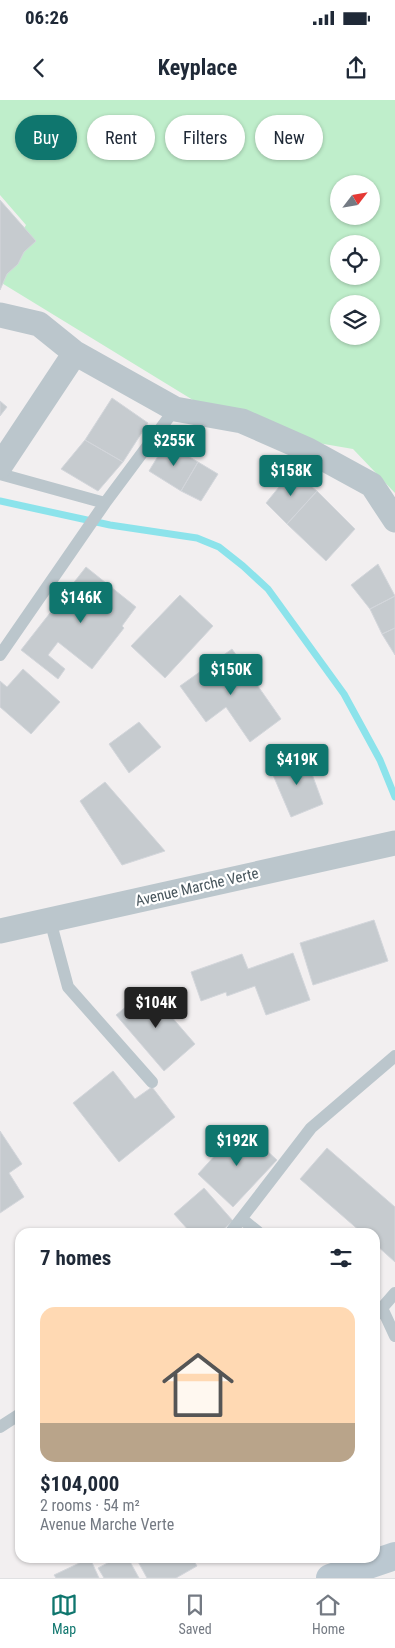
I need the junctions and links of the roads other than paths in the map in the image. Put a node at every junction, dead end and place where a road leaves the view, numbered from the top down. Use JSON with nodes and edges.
{"nodes":[{"id":1,"x":0,"y":315,"type":"edge"},
{"id":2,"x":75,"y":353,"type":"junction"},
{"id":3,"x":175,"y":409,"type":"junction"},
{"id":4,"x":0,"y":466,"type":"edge"},
{"id":5,"x":0,"y":474,"type":"edge"},
{"id":6,"x":103,"y":507,"type":"junction"},
{"id":7,"x":395,"y":520,"type":"edge"},
{"id":8,"x":0,"y":656,"type":"edge"},
{"id":9,"x":395,"y":843,"type":"edge"},
{"id":10,"x":50,"y":920,"type":"junction"},
{"id":11,"x":0,"y":931,"type":"edge"},
{"id":12,"x":395,"y":1056,"type":"edge"},
{"id":13,"x":152,"y":1082,"type":"dead end"},
{"id":14,"x":242,"y":1219,"type":"junction"},
{"id":15,"x":234,"y":1228,"type":"edge"},
{"id":16,"x":253,"y":1228,"type":"edge"},
{"id":17,"x":395,"y":1293,"type":"edge"},
{"id":18,"x":380,"y":1310,"type":"edge"},
{"id":19,"x":380,"y":1315,"type":"edge"},
{"id":20,"x":395,"y":1336,"type":"edge"},
{"id":21,"x":15,"y":1417,"type":"edge"},
{"id":22,"x":0,"y":1427,"type":"edge"},
{"id":23,"x":395,"y":1556,"type":"edge"},
{"id":24,"x":380,"y":1561,"type":"edge"},
{"id":25,"x":374,"y":1563,"type":"edge"},
{"id":26,"x":330,"y":1578,"type":"edge"}],
"edges":[{"from":1,"to":2,"type":"street"},
{"from":2,"to":3,"type":"street"},
{"from":2,"to":4,"type":"street"},
{"from":3,"to":6,"type":"lane"},
{"from":3,"to":7,"type":"street"},
{"from":5,"to":6,"type":"lane"},
{"from":6,"to":8,"type":"lane"},
{"from":9,"to":10,"type":"street","name":"Avenue Marche Verte"},
{"from":10,"to":11,"type":"street","name":"Avenue Marche Verte"},
{"from":10,"to":13,"type":"lane"},
{"from":12,"to":14,"type":"lane"},
{"from":14,"to":15,"type":"lane"},
{"from":14,"to":16,"type":"lane"},
{"from":17,"to":18,"type":"lane"},
{"from":19,"to":20,"type":"lane"},
{"from":21,"to":22,"type":"lane"},
{"from":23,"to":24,"type":"street"},
{"from":25,"to":26,"type":"street"}]}
